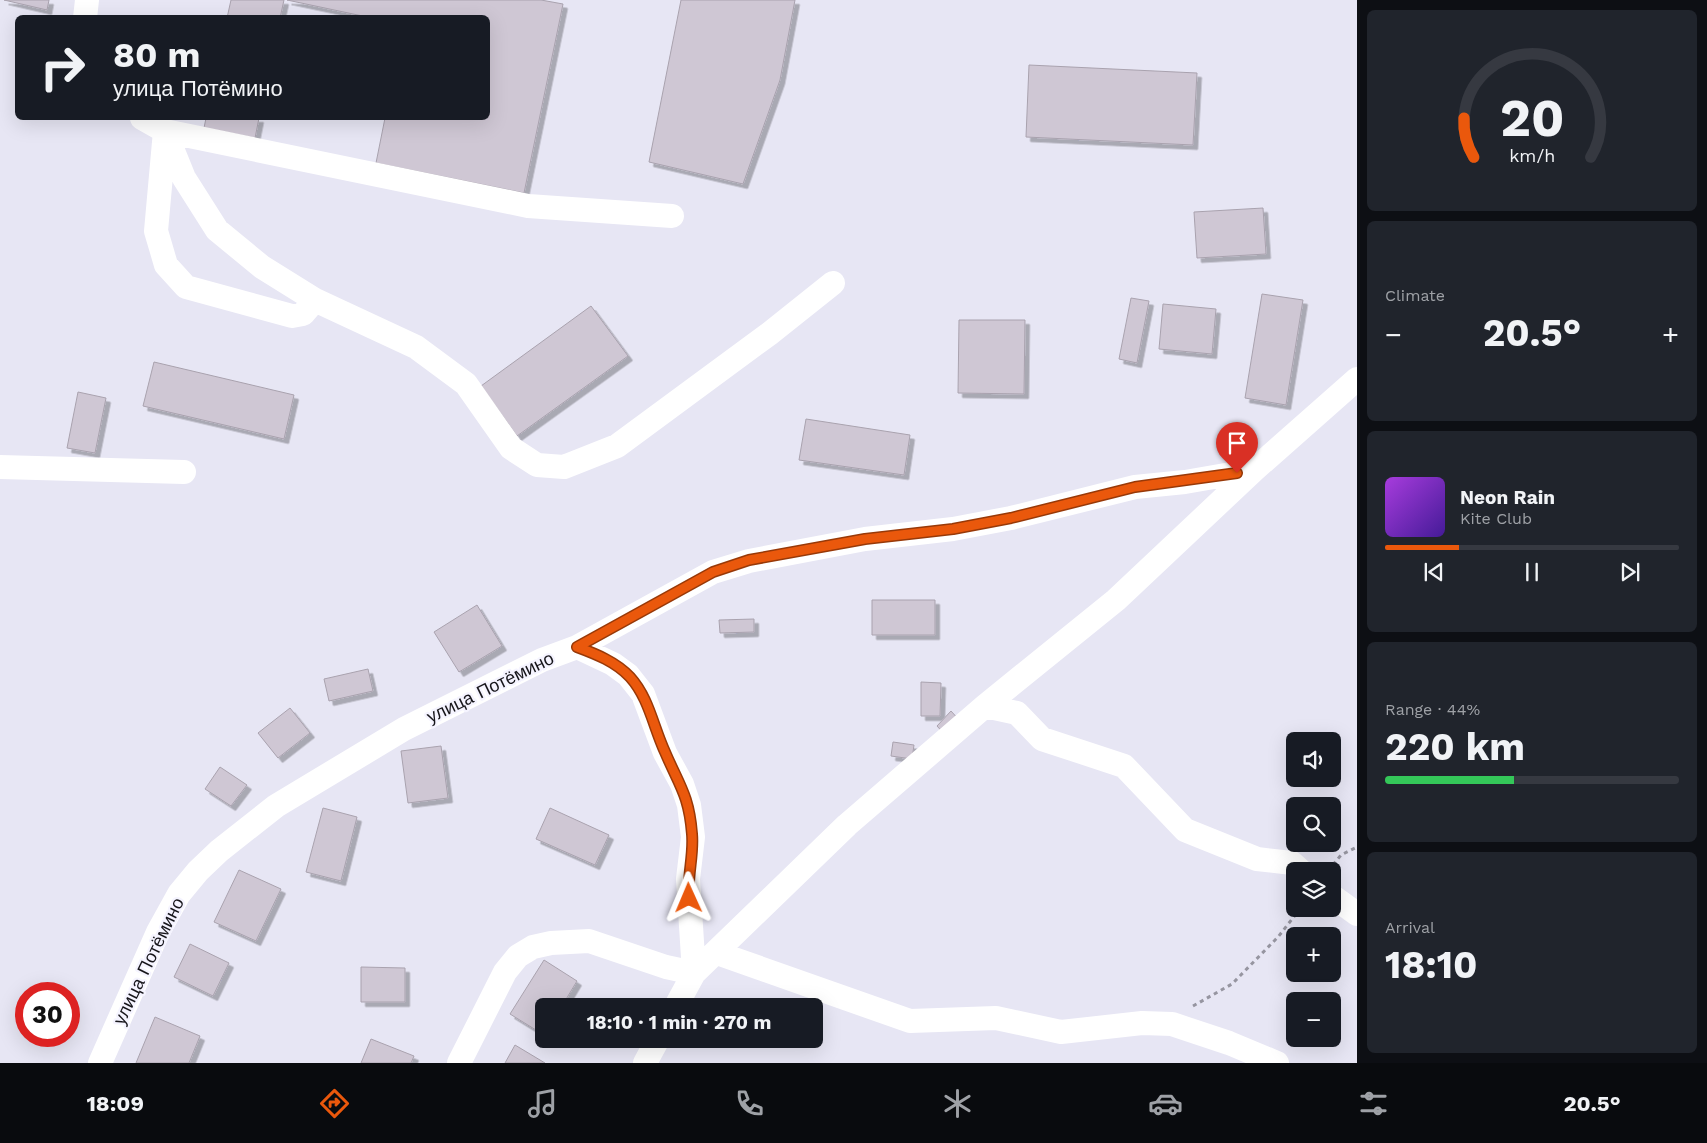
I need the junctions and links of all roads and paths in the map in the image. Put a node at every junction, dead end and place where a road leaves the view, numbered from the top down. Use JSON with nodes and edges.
{"nodes":[{"id":1,"x":87,"y":0,"type":"edge"},
{"id":2,"x":85,"y":15,"type":"edge"},
{"id":3,"x":146,"y":120,"type":"edge"},
{"id":4,"x":165,"y":131,"type":"junction"},
{"id":5,"x":672,"y":216,"type":"dead end"},
{"id":6,"x":833,"y":283,"type":"dead end"},
{"id":7,"x":315,"y":300,"type":"junction"},
{"id":8,"x":1357,"y":379,"type":"edge"},
{"id":9,"x":0,"y":467,"type":"edge"},
{"id":10,"x":1254,"y":470,"type":"junction"},
{"id":11,"x":184,"y":472,"type":"dead end"},
{"id":12,"x":577,"y":647,"type":"junction"},
{"id":13,"x":985,"y":706,"type":"junction"},
{"id":14,"x":1357,"y":847,"type":"edge"},
{"id":15,"x":1286,"y":862,"type":"edge"},
{"id":16,"x":1336,"y":862,"type":"edge"},
{"id":17,"x":1341,"y":902,"type":"edge"},
{"id":18,"x":1357,"y":914,"type":"edge"},
{"id":19,"x":1294,"y":917,"type":"edge"},
{"id":20,"x":717,"y":953,"type":"junction"},
{"id":21,"x":694,"y":973,"type":"junction"},
{"id":22,"x":680,"y":998,"type":"edge"},
{"id":23,"x":1190,"y":1008,"type":"dead end"},
{"id":24,"x":653,"y":1048,"type":"edge"},
{"id":25,"x":100,"y":1063,"type":"edge"},
{"id":26,"x":459,"y":1063,"type":"edge"},
{"id":27,"x":645,"y":1063,"type":"edge"},
{"id":28,"x":1277,"y":1063,"type":"edge"}],
"edges":[{"from":1,"to":2,"type":"street"},
{"from":3,"to":4,"type":"street"},
{"from":4,"to":5,"type":"street"},
{"from":4,"to":7,"type":"street"},
{"from":4,"to":7,"type":"street"},
{"from":6,"to":7,"type":"street"},
{"from":8,"to":10,"type":"street"},
{"from":9,"to":11,"type":"street"},
{"from":10,"to":12,"type":"street","name":"улица Потёмино"},
{"from":10,"to":13,"type":"street"},
{"from":12,"to":21,"type":"street"},
{"from":12,"to":25,"type":"street","name":"улица Потёмино"},
{"from":13,"to":15,"type":"street"},
{"from":13,"to":20,"type":"street"},
{"from":14,"to":16,"type":"path"},
{"from":17,"to":18,"type":"street"},
{"from":19,"to":23,"type":"path"},
{"from":20,"to":21,"type":"street"},
{"from":20,"to":28,"type":"street"},
{"from":21,"to":22,"type":"street"},
{"from":21,"to":26,"type":"street"},
{"from":24,"to":27,"type":"street"}]}
